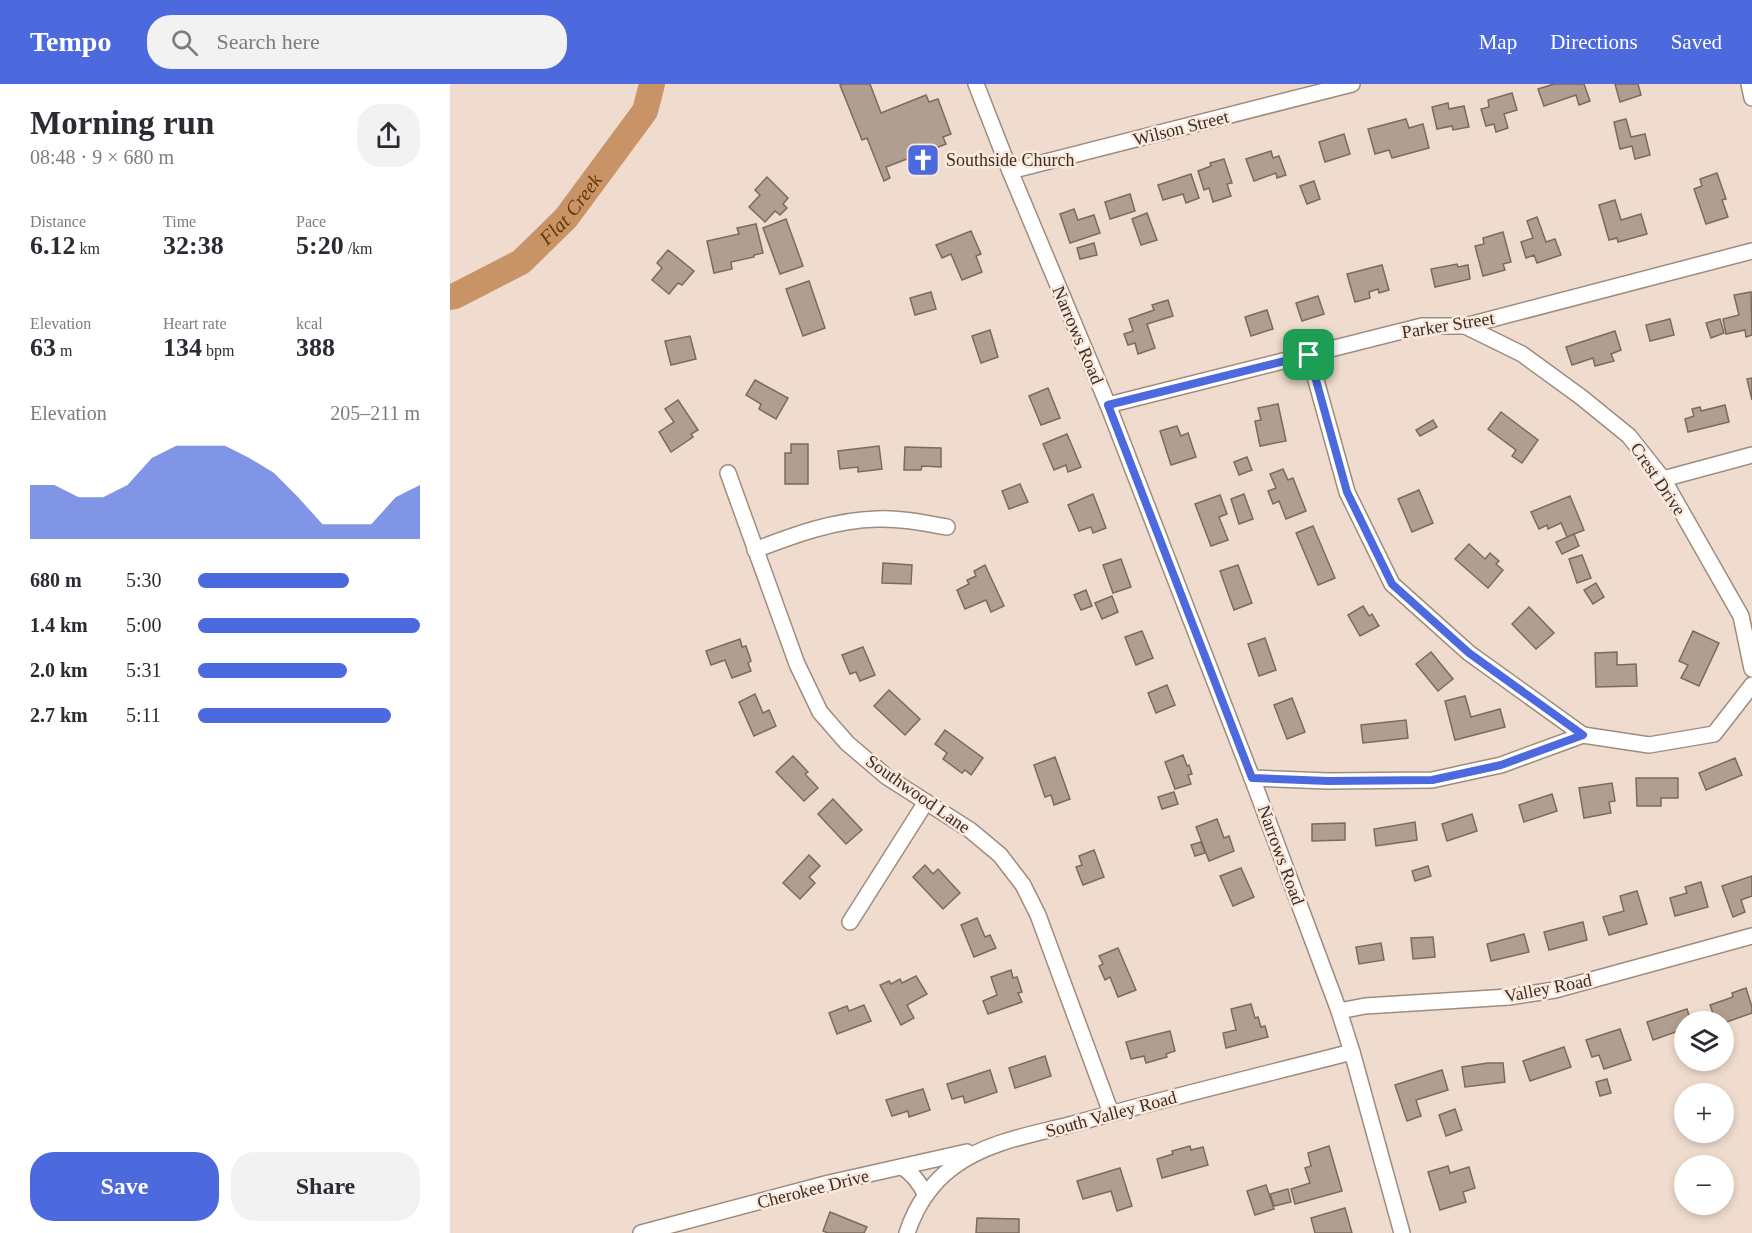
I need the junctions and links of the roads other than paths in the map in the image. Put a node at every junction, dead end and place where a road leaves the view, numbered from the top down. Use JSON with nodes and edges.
{"nodes":[{"id":1,"x":976,"y":84,"type":"edge"},
{"id":2,"x":1352,"y":84,"type":"edge"},
{"id":3,"x":1749,"y":84,"type":"edge"},
{"id":4,"x":1752,"y":98,"type":"edge"},
{"id":5,"x":1010,"y":171,"type":"junction"},
{"id":6,"x":1752,"y":251,"type":"edge"},
{"id":7,"x":1465,"y":326,"type":"junction"},
{"id":8,"x":1309,"y":355,"type":"junction"},
{"id":9,"x":1108,"y":405,"type":"junction"},
{"id":10,"x":1752,"y":455,"type":"edge"},
{"id":11,"x":728,"y":473,"type":"dead end"},
{"id":12,"x":1663,"y":479,"type":"junction"},
{"id":13,"x":947,"y":527,"type":"dead end"},
{"id":14,"x":755,"y":550,"type":"junction"},
{"id":15,"x":1752,"y":669,"type":"edge"},
{"id":16,"x":1752,"y":685,"type":"edge"},
{"id":17,"x":1583,"y":735,"type":"junction"},
{"id":18,"x":1252,"y":778,"type":"junction"},
{"id":19,"x":926,"y":802,"type":"junction"},
{"id":20,"x":850,"y":922,"type":"dead end"},
{"id":21,"x":1752,"y":936,"type":"edge"},
{"id":22,"x":1339,"y":1011,"type":"junction"},
{"id":23,"x":1352,"y":1052,"type":"junction"},
{"id":24,"x":1111,"y":1113,"type":"junction"},
{"id":25,"x":985,"y":1148,"type":"junction"},
{"id":26,"x":902,"y":1167,"type":"junction"},
{"id":27,"x":926,"y":1195,"type":"junction"},
{"id":28,"x":641,"y":1233,"type":"edge"},
{"id":29,"x":907,"y":1233,"type":"edge"},
{"id":30,"x":1402,"y":1233,"type":"edge"}],
"edges":[{"from":1,"to":5,"type":"street","name":"Narrows Road"},
{"from":2,"to":5,"type":"street","name":"Wilson Street"},
{"from":3,"to":4,"type":"street"},
{"from":5,"to":9,"type":"street","name":"Narrows Road"},
{"from":6,"to":7,"type":"street","name":"Parker Street"},
{"from":7,"to":8,"type":"street","name":"Parker Street"},
{"from":7,"to":12,"type":"street","name":"Crest Drive"},
{"from":8,"to":9,"type":"street","name":"Parker Street"},
{"from":8,"to":17,"type":"street"},
{"from":9,"to":18,"type":"street","name":"Narrows Road"},
{"from":10,"to":12,"type":"street"},
{"from":11,"to":14,"type":"street","name":"Southwood Lane"},
{"from":12,"to":15,"type":"street","name":"Crest Drive"},
{"from":13,"to":14,"type":"street"},
{"from":14,"to":19,"type":"street","name":"Southwood Lane"},
{"from":16,"to":17,"type":"street"},
{"from":17,"to":18,"type":"street"},
{"from":18,"to":22,"type":"street","name":"Narrows Road"},
{"from":19,"to":20,"type":"street"},
{"from":19,"to":24,"type":"street","name":"Southwood Lane"},
{"from":21,"to":22,"type":"street","name":"Valley Road"},
{"from":22,"to":23,"type":"street","name":"Narrows Road"},
{"from":23,"to":24,"type":"street","name":"South Valley Road"},
{"from":23,"to":30,"type":"street","name":"Narrows Road"},
{"from":24,"to":25,"type":"street","name":"South Valley Road"},
{"from":25,"to":26,"type":"street","name":"Cherokee Drive"},
{"from":25,"to":27,"type":"street","name":"South Valley Road"},
{"from":26,"to":27,"type":"street"},
{"from":26,"to":28,"type":"street","name":"Cherokee Drive"},
{"from":27,"to":29,"type":"street","name":"South Valley Road"}]}
